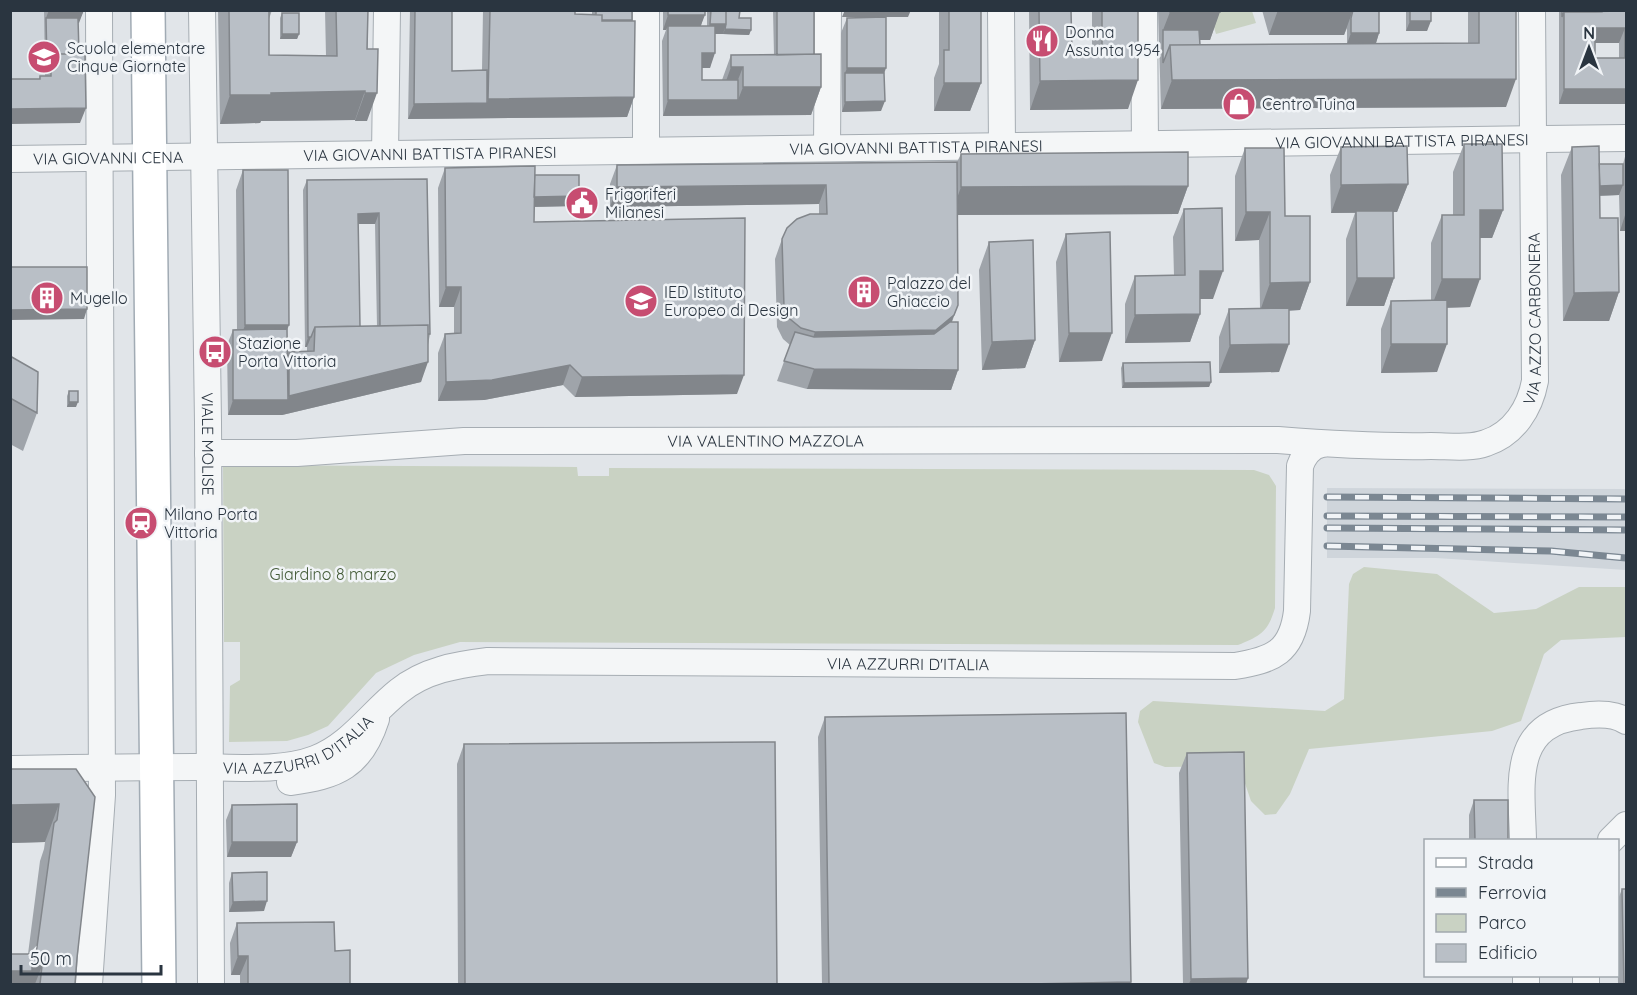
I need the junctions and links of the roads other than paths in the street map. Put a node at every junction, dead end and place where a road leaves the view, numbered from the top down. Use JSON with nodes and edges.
{"nodes":[{"id":1,"x":99,"y":10,"type":"edge"},
{"id":2,"x":148,"y":10,"type":"edge"},
{"id":3,"x":202,"y":10,"type":"edge"},
{"id":4,"x":387,"y":10,"type":"edge"},
{"id":5,"x":646,"y":10,"type":"edge"},
{"id":6,"x":828,"y":10,"type":"edge"},
{"id":7,"x":1001,"y":10,"type":"edge"},
{"id":8,"x":1144,"y":10,"type":"edge"},
{"id":9,"x":1532,"y":10,"type":"edge"},
{"id":10,"x":1626,"y":138,"type":"edge"},
{"id":11,"x":1533,"y":139,"type":"junction"},
{"id":12,"x":1145,"y":144,"type":"junction"},
{"id":13,"x":1002,"y":146,"type":"junction"},
{"id":14,"x":828,"y":148,"type":"junction"},
{"id":15,"x":646,"y":150,"type":"junction"},
{"id":16,"x":385,"y":154,"type":"junction"},
{"id":17,"x":204,"y":156,"type":"junction"},
{"id":18,"x":149,"y":157,"type":"junction"},
{"id":19,"x":99,"y":158,"type":"junction"},
{"id":20,"x":10,"y":159,"type":"edge"},
{"id":21,"x":1322,"y":444,"type":"junction"},
{"id":22,"x":1362,"y":446,"type":"junction"},
{"id":23,"x":208,"y":453,"type":"junction"},
{"id":24,"x":1300,"y":491,"type":"junction"},
{"id":25,"x":1626,"y":721,"type":"edge"},
{"id":26,"x":10,"y":769,"type":"edge"},
{"id":27,"x":209,"y":775,"type":"junction"},
{"id":28,"x":102,"y":776,"type":"junction"},
{"id":29,"x":156,"y":776,"type":"junction"},
{"id":30,"x":10,"y":784,"type":"edge"},
{"id":31,"x":1626,"y":825,"type":"edge"},
{"id":32,"x":1523,"y":839,"type":"edge"},
{"id":33,"x":1612,"y":839,"type":"edge"},
{"id":34,"x":89,"y":984,"type":"edge"},
{"id":35,"x":159,"y":984,"type":"edge"},
{"id":36,"x":211,"y":984,"type":"edge"}],
"edges":[{"from":1,"to":19,"type":"street"},
{"from":2,"to":18,"type":"main road"},
{"from":3,"to":17,"type":"street","name":"VIALE MOLISE"},
{"from":4,"to":16,"type":"street"},
{"from":5,"to":15,"type":"street"},
{"from":6,"to":14,"type":"street"},
{"from":7,"to":13,"type":"street"},
{"from":8,"to":12,"type":"street"},
{"from":9,"to":11,"type":"street","name":"VIA AZZO CARBONERA"},
{"from":10,"to":11,"type":"street","name":"VIA GIOVANNI BATTISTA PIRANESI"},
{"from":11,"to":12,"type":"street","name":"VIA GIOVANNI BATTISTA PIRANESI"},
{"from":11,"to":22,"type":"street","name":"VIA AZZO CARBONERA"},
{"from":12,"to":13,"type":"street","name":"VIA GIOVANNI BATTISTA PIRANESI"},
{"from":13,"to":14,"type":"street","name":"VIA GIOVANNI BATTISTA PIRANESI"},
{"from":14,"to":15,"type":"street","name":"VIA GIOVANNI BATTISTA PIRANESI"},
{"from":15,"to":16,"type":"street","name":"VIA GIOVANNI BATTISTA PIRANESI"},
{"from":16,"to":17,"type":"street","name":"VIA GIOVANNI BATTISTA PIRANESI"},
{"from":17,"to":18,"type":"street","name":"VIA GIOVANNI CENA"},
{"from":17,"to":23,"type":"street","name":"VIALE MOLISE"},
{"from":18,"to":19,"type":"street","name":"VIA GIOVANNI CENA"},
{"from":18,"to":29,"type":"main road"},
{"from":19,"to":20,"type":"street","name":"VIA GIOVANNI CENA"},
{"from":19,"to":28,"type":"street"},
{"from":21,"to":22,"type":"street","name":"VIA AZZO CARBONERA"},
{"from":21,"to":23,"type":"street","name":"VIA VALENTINO MAZZOLA"},
{"from":21,"to":24,"type":"street","name":"VIA AZZURRI D'ITALIA"},
{"from":22,"to":24,"type":"street","name":"VIA AZZURRI D'ITALIA"},
{"from":23,"to":27,"type":"street","name":"VIALE MOLISE"},
{"from":24,"to":27,"type":"street","name":"VIA AZZURRI D'ITALIA"},
{"from":25,"to":32,"type":"street"},
{"from":26,"to":28,"type":"street"},
{"from":27,"to":29,"type":"street"},
{"from":27,"to":36,"type":"street","name":"VIALE MOLISE"},
{"from":28,"to":29,"type":"street"},
{"from":28,"to":30,"type":"street"},
{"from":28,"to":34,"type":"street"},
{"from":29,"to":35,"type":"main road"},
{"from":31,"to":33,"type":"street"}]}
